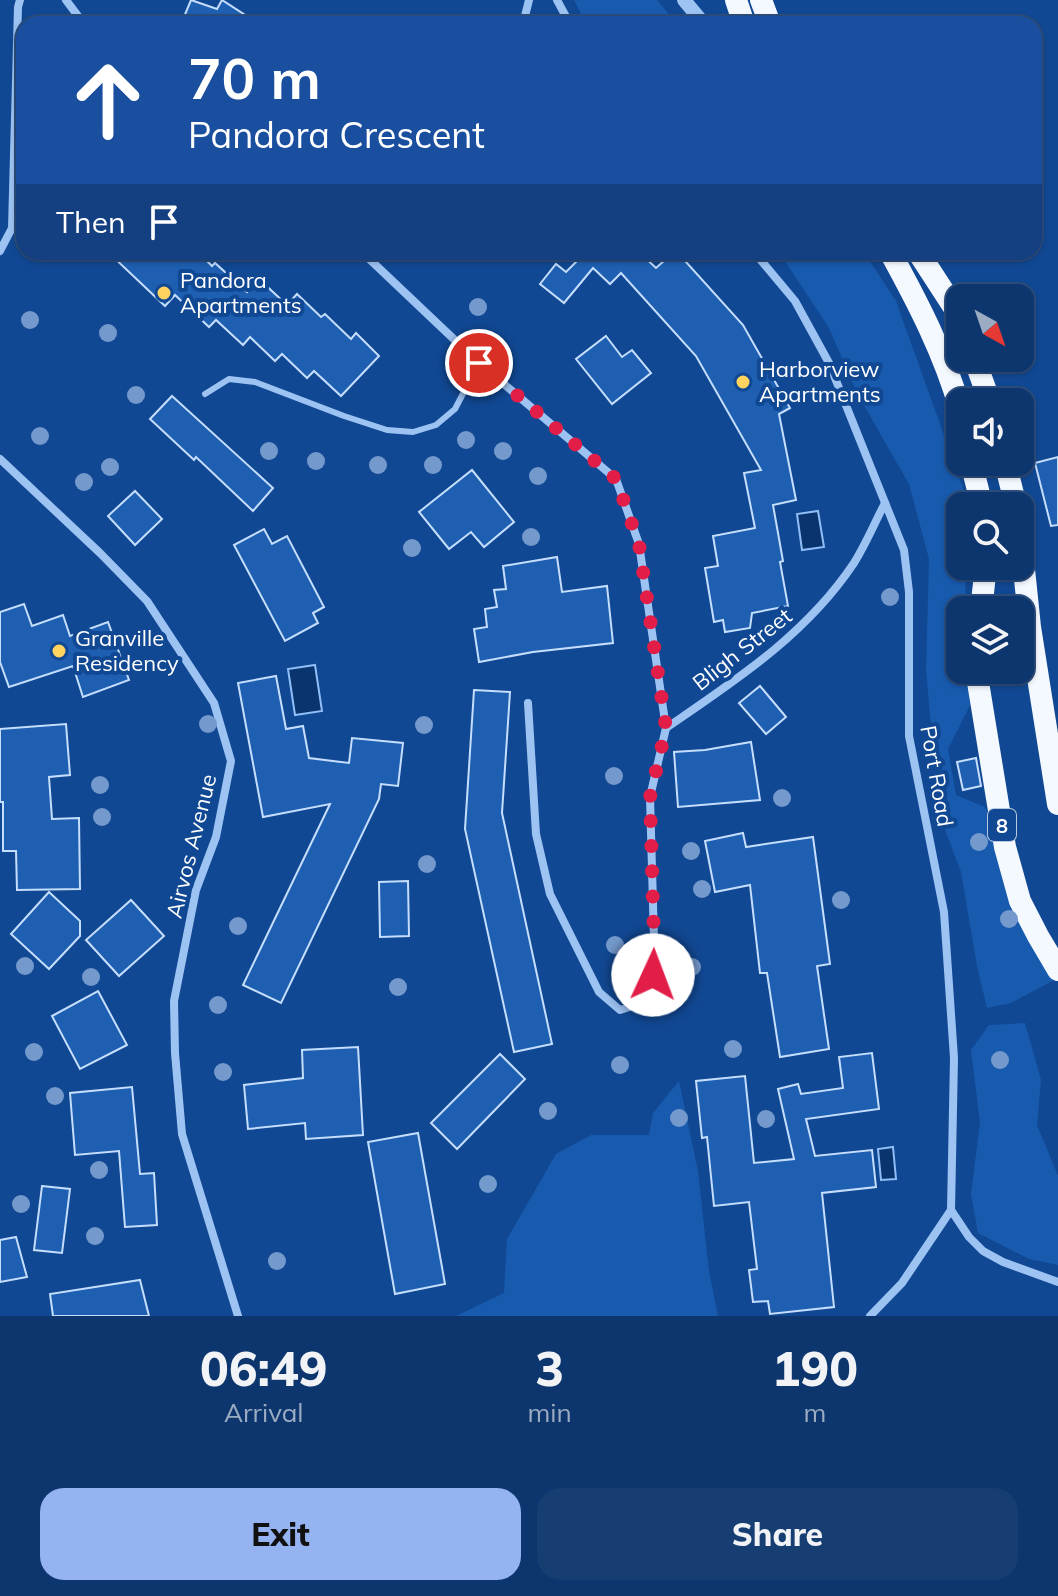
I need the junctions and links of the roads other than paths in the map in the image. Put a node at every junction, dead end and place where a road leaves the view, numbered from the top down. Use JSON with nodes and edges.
{"nodes":[{"id":1,"x":684,"y":0,"type":"edge"},
{"id":2,"x":697,"y":16,"type":"edge"},
{"id":3,"x":16,"y":77,"type":"edge"},
{"id":4,"x":0,"y":251,"type":"edge"},
{"id":5,"x":370,"y":260,"type":"edge"},
{"id":6,"x":761,"y":260,"type":"edge"},
{"id":7,"x":894,"y":260,"type":"edge"},
{"id":8,"x":923,"y":260,"type":"edge"},
{"id":9,"x":946,"y":295,"type":"edge"},
{"id":10,"x":479,"y":363,"type":"junction"},
{"id":11,"x":954,"y":388,"type":"edge"},
{"id":12,"x":205,"y":394,"type":"dead end"},
{"id":13,"x":0,"y":459,"type":"edge"},
{"id":14,"x":885,"y":503,"type":"junction"},
{"id":15,"x":1025,"y":580,"type":"edge"},
{"id":16,"x":978,"y":684,"type":"edge"},
{"id":17,"x":528,"y":703,"type":"dead end"},
{"id":18,"x":666,"y":728,"type":"junction"},
{"id":19,"x":1058,"y":804,"type":"edge"},
{"id":20,"x":1058,"y":970,"type":"edge"},
{"id":21,"x":951,"y":1210,"type":"junction"},
{"id":22,"x":1058,"y":1282,"type":"edge"},
{"id":23,"x":238,"y":1316,"type":"edge"},
{"id":24,"x":870,"y":1316,"type":"edge"}],
"edges":[{"from":1,"to":2,"type":"street"},
{"from":3,"to":4,"type":"street"},
{"from":5,"to":10,"type":"street"},
{"from":6,"to":14,"type":"street","name":"Port Road"},
{"from":7,"to":11,"type":"highway"},
{"from":8,"to":9,"type":"highway"},
{"from":10,"to":12,"type":"lane"},
{"from":10,"to":18,"type":"street"},
{"from":13,"to":23,"type":"street","name":"Airvos Avenue"},
{"from":14,"to":18,"type":"street","name":"Bligh Street"},
{"from":14,"to":21,"type":"street","name":"Port Road"},
{"from":15,"to":19,"type":"highway"},
{"from":16,"to":20,"type":"highway","number":"8"},
{"from":17,"to":18,"type":"street"},
{"from":21,"to":22,"type":"street"},
{"from":21,"to":24,"type":"street"}]}
